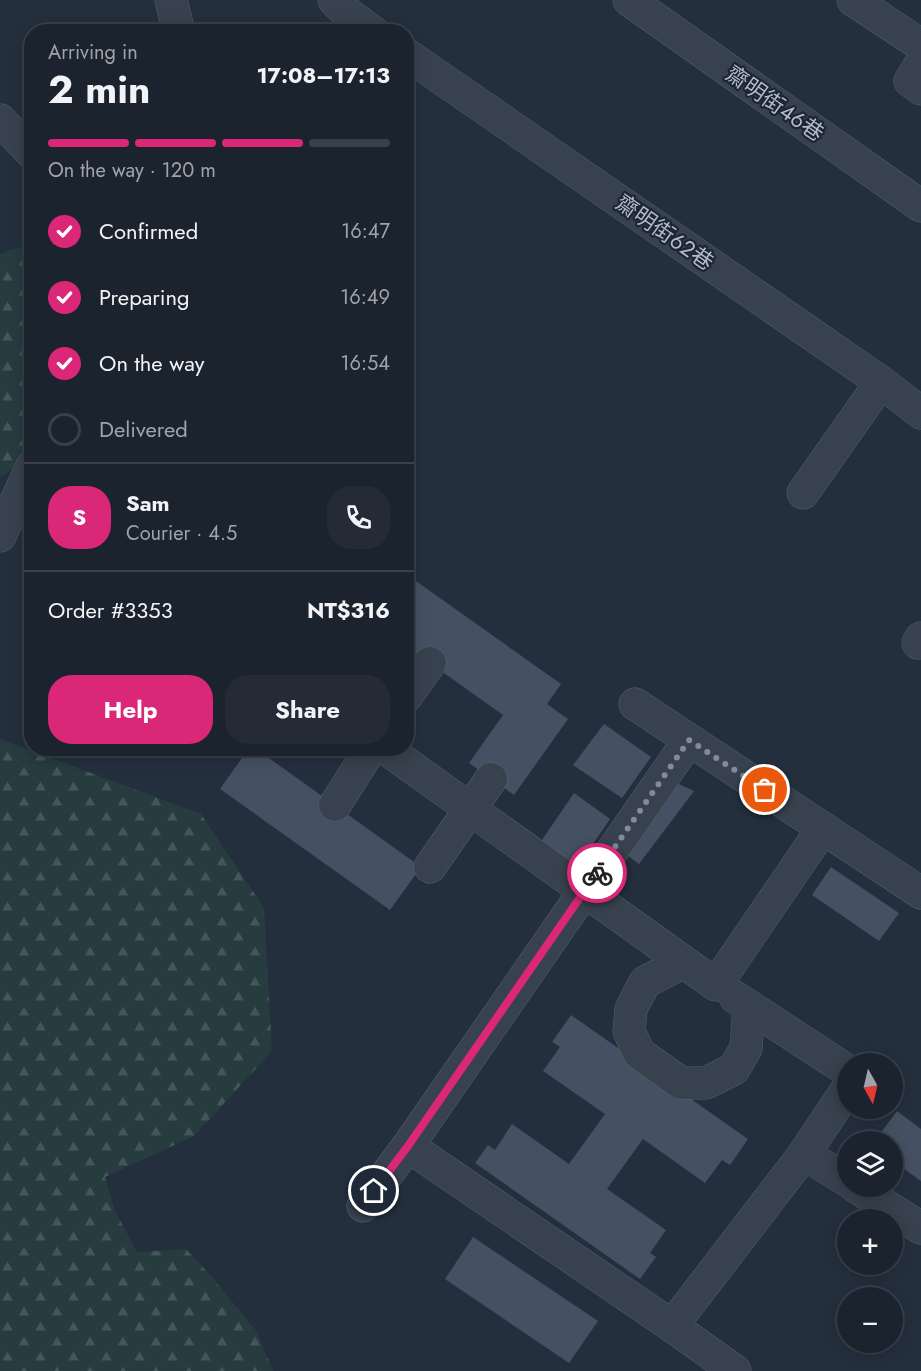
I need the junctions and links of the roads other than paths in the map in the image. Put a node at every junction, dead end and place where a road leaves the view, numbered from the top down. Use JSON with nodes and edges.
{"nodes":[{"id":1,"x":171,"y":0,"type":"edge"},
{"id":2,"x":334,"y":0,"type":"edge"},
{"id":3,"x":629,"y":0,"type":"edge"},
{"id":4,"x":853,"y":0,"type":"edge"},
{"id":5,"x":177,"y":24,"type":"edge"},
{"id":6,"x":363,"y":24,"type":"edge"},
{"id":7,"x":921,"y":45,"type":"edge"},
{"id":8,"x":414,"y":60,"type":"edge"},
{"id":9,"x":921,"y":63,"type":"edge"},
{"id":10,"x":921,"y":89,"type":"edge"},
{"id":11,"x":0,"y":120,"type":"edge"},
{"id":12,"x":24,"y":145,"type":"edge"},
{"id":13,"x":921,"y":206,"type":"edge"},
{"id":14,"x":881,"y":382,"type":"junction"},
{"id":15,"x":921,"y":413,"type":"edge"},
{"id":16,"x":24,"y":484,"type":"edge"},
{"id":17,"x":803,"y":493,"type":"dead end"},
{"id":18,"x":0,"y":536,"type":"edge"},
{"id":19,"x":430,"y":663,"type":"dead end"},
{"id":20,"x":414,"y":686,"type":"edge"},
{"id":21,"x":635,"y":704,"type":"dead end"},
{"id":22,"x":689,"y":740,"type":"junction"},
{"id":23,"x":366,"y":756,"type":"edge"},
{"id":24,"x":396,"y":756,"type":"edge"},
{"id":25,"x":491,"y":779,"type":"dead end"},
{"id":26,"x":334,"y":805,"type":"dead end"},
{"id":27,"x":470,"y":808,"type":"junction"},
{"id":28,"x":823,"y":828,"type":"junction"},
{"id":29,"x":429,"y":867,"type":"dead end"},
{"id":30,"x":585,"y":891,"type":"junction"},
{"id":31,"x":921,"y":893,"type":"edge"},
{"id":32,"x":684,"y":962,"type":"junction"},
{"id":33,"x":716,"y":985,"type":"junction"},
{"id":34,"x":749,"y":1006,"type":"junction"},
{"id":35,"x":837,"y":1064,"type":"edge"},
{"id":36,"x":837,"y":1104,"type":"edge"},
{"id":37,"x":408,"y":1146,"type":"junction"},
{"id":38,"x":804,"y":1154,"type":"junction"},
{"id":39,"x":837,"y":1174,"type":"edge"},
{"id":40,"x":872,"y":1197,"type":"edge"},
{"id":41,"x":363,"y":1206,"type":"dead end"},
{"id":42,"x":921,"y":1228,"type":"edge"},
{"id":43,"x":672,"y":1326,"type":"junction"},
{"id":44,"x":735,"y":1371,"type":"edge"}],
"edges":[{"from":1,"to":5,"type":"street"},
{"from":2,"to":6,"type":"street"},
{"from":3,"to":13,"type":"street","name":"齋明街46巷"},
{"from":4,"to":7,"type":"street"},
{"from":8,"to":14,"type":"street","name":"齋明街62巷"},
{"from":9,"to":10,"type":"street"},
{"from":11,"to":12,"type":"street"},
{"from":14,"to":15,"type":"street","name":"齋明街62巷"},
{"from":14,"to":17,"type":"street"},
{"from":16,"to":18,"type":"street"},
{"from":19,"to":20,"type":"street"},
{"from":21,"to":22,"type":"street"},
{"from":22,"to":28,"type":"street"},
{"from":22,"to":30,"type":"street"},
{"from":23,"to":26,"type":"street"},
{"from":24,"to":27,"type":"street"},
{"from":25,"to":27,"type":"street"},
{"from":27,"to":29,"type":"street"},
{"from":27,"to":30,"type":"street"},
{"from":28,"to":31,"type":"street"},
{"from":28,"to":33,"type":"street"},
{"from":30,"to":32,"type":"street"},
{"from":30,"to":37,"type":"street"},
{"from":32,"to":33,"type":"street"},
{"from":32,"to":34,"type":"street"},
{"from":33,"to":34,"type":"street"},
{"from":34,"to":35,"type":"street"},
{"from":36,"to":38,"type":"street"},
{"from":37,"to":41,"type":"street"},
{"from":37,"to":43,"type":"street"},
{"from":38,"to":39,"type":"street"},
{"from":38,"to":43,"type":"street"},
{"from":40,"to":42,"type":"street"},
{"from":43,"to":44,"type":"street"}]}
